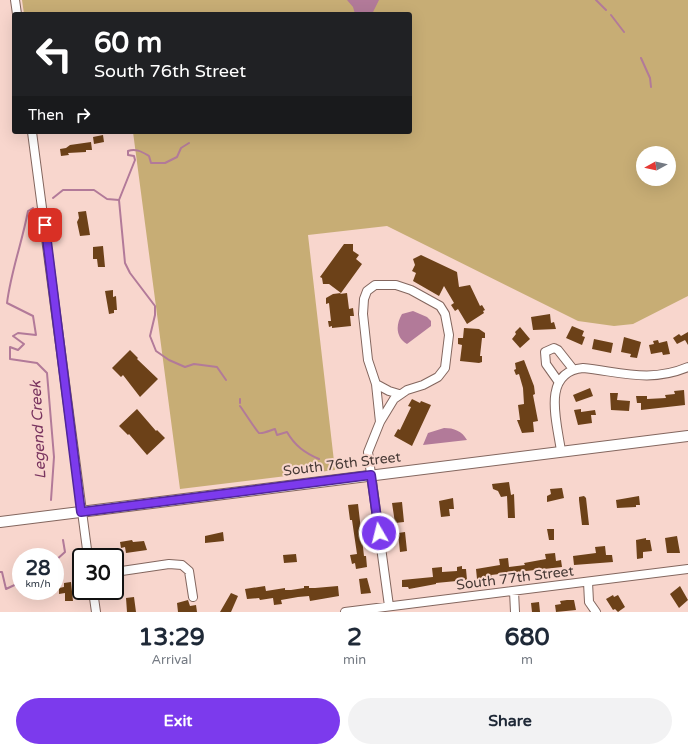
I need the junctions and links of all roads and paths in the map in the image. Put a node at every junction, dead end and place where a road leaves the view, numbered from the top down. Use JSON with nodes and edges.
{"nodes":[{"id":1,"x":15,"y":0,"type":"edge"},
{"id":2,"x":17,"y":12,"type":"edge"},
{"id":3,"x":32,"y":134,"type":"edge"},
{"id":4,"x":688,"y":367,"type":"edge"},
{"id":5,"x":573,"y":369,"type":"junction"},
{"id":6,"x":558,"y":381,"type":"junction"},
{"id":7,"x":376,"y":384,"type":"junction"},
{"id":8,"x":399,"y":394,"type":"junction"},
{"id":9,"x":380,"y":422,"type":"junction"},
{"id":10,"x":688,"y":436,"type":"edge"},
{"id":11,"x":561,"y":451,"type":"junction"},
{"id":12,"x":371,"y":475,"type":"junction"},
{"id":13,"x":81,"y":512,"type":"junction"},
{"id":14,"x":0,"y":522,"type":"edge"},
{"id":15,"x":87,"y":548,"type":"edge"},
{"id":16,"x":688,"y":569,"type":"edge"},
{"id":17,"x":124,"y":571,"type":"edge"},
{"id":18,"x":588,"y":582,"type":"junction"},
{"id":19,"x":514,"y":592,"type":"junction"},
{"id":20,"x":193,"y":597,"type":"dead end"},
{"id":21,"x":94,"y":600,"type":"edge"},
{"id":22,"x":389,"y":606,"type":"junction"},
{"id":23,"x":96,"y":612,"type":"edge"},
{"id":24,"x":345,"y":612,"type":"edge"},
{"id":25,"x":515,"y":612,"type":"edge"},
{"id":26,"x":596,"y":612,"type":"edge"}],
"edges":[{"from":1,"to":2,"type":"street"},
{"from":3,"to":13,"type":"street"},
{"from":4,"to":5,"type":"street"},
{"from":5,"to":6,"type":"street"},
{"from":5,"to":6,"type":"street"},
{"from":6,"to":11,"type":"street"},
{"from":7,"to":8,"type":"street"},
{"from":7,"to":8,"type":"street"},
{"from":7,"to":9,"type":"street"},
{"from":8,"to":9,"type":"street"},
{"from":9,"to":12,"type":"street"},
{"from":10,"to":11,"type":"main road","name":"South 76th Street"},
{"from":11,"to":12,"type":"main road","name":"South 76th Street"},
{"from":12,"to":13,"type":"main road","name":"South 76th Street"},
{"from":12,"to":22,"type":"street"},
{"from":13,"to":14,"type":"main road","name":"South 76th Street"},
{"from":13,"to":15,"type":"street"},
{"from":16,"to":18,"type":"street","name":"South 77th Street"},
{"from":17,"to":20,"type":"street"},
{"from":18,"to":19,"type":"street","name":"South 77th Street"},
{"from":18,"to":26,"type":"street"},
{"from":19,"to":22,"type":"street","name":"South 77th Street"},
{"from":19,"to":25,"type":"street"},
{"from":21,"to":23,"type":"street"},
{"from":22,"to":24,"type":"street","name":"South 77th Street"}]}
